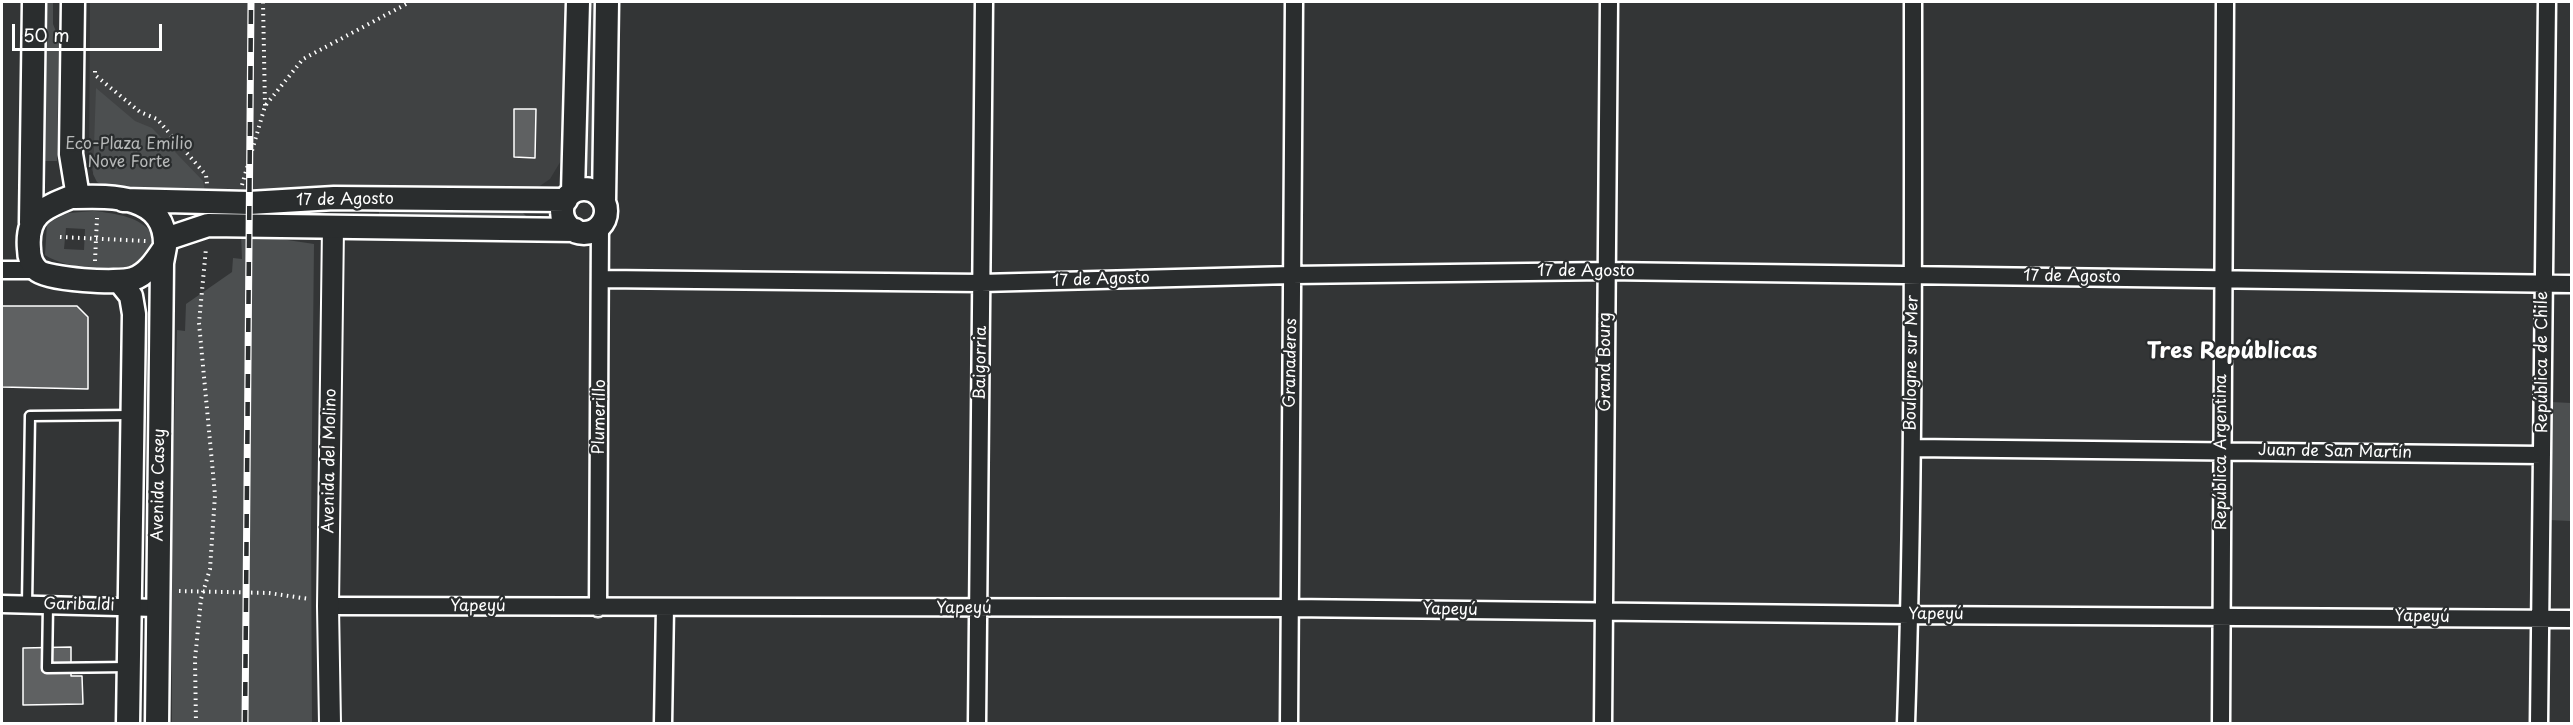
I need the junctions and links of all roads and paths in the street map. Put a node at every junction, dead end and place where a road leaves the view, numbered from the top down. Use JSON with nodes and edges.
{"nodes":[{"id":1,"x":34,"y":2,"type":"edge"},
{"id":2,"x":73,"y":2,"type":"edge"},
{"id":3,"x":263,"y":2,"type":"edge"},
{"id":4,"x":410,"y":2,"type":"edge"},
{"id":5,"x":578,"y":2,"type":"edge"},
{"id":6,"x":607,"y":2,"type":"edge"},
{"id":7,"x":984,"y":2,"type":"edge"},
{"id":8,"x":1294,"y":2,"type":"edge"},
{"id":9,"x":1609,"y":2,"type":"edge"},
{"id":10,"x":1913,"y":2,"type":"edge"},
{"id":11,"x":2225,"y":2,"type":"edge"},
{"id":12,"x":2547,"y":2,"type":"edge"},
{"id":13,"x":265,"y":106,"type":"junction"},
{"id":14,"x":570,"y":196,"type":"junction"},
{"id":15,"x":88,"y":198,"type":"junction"},
{"id":16,"x":334,"y":198,"type":"junction"},
{"id":17,"x":123,"y":200,"type":"junction"},
{"id":18,"x":604,"y":201,"type":"junction"},
{"id":19,"x":237,"y":203,"type":"junction"},
{"id":20,"x":31,"y":223,"type":"junction"},
{"id":21,"x":600,"y":225,"type":"junction"},
{"id":22,"x":333,"y":227,"type":"junction"},
{"id":23,"x":575,"y":230,"type":"junction"},
{"id":24,"x":60,"y":237,"type":"dead end"},
{"id":25,"x":96,"y":239,"type":"junction"},
{"id":26,"x":166,"y":243,"type":"junction"},
{"id":27,"x":2,"y":270,"type":"edge"},
{"id":28,"x":37,"y":270,"type":"junction"},
{"id":29,"x":1606,"y":271,"type":"junction"},
{"id":30,"x":1292,"y":275,"type":"junction"},
{"id":31,"x":1913,"y":275,"type":"junction"},
{"id":32,"x":602,"y":279,"type":"junction"},
{"id":33,"x":2223,"y":279,"type":"junction"},
{"id":34,"x":95,"y":280,"type":"junction"},
{"id":35,"x":119,"y":281,"type":"junction"},
{"id":36,"x":981,"y":283,"type":"junction"},
{"id":37,"x":2543,"y":284,"type":"junction"},
{"id":38,"x":2571,"y":284,"type":"edge"},
{"id":39,"x":132,"y":415,"type":"junction"},
{"id":40,"x":1912,"y":448,"type":"junction"},
{"id":41,"x":2223,"y":451,"type":"junction"},
{"id":42,"x":2542,"y":455,"type":"junction"},
{"id":43,"x":2,"y":604,"type":"edge"},
{"id":44,"x":27,"y":604,"type":"junction"},
{"id":45,"x":48,"y":605,"type":"junction"},
{"id":46,"x":129,"y":605,"type":"junction"},
{"id":47,"x":328,"y":606,"type":"junction"},
{"id":48,"x":157,"y":608,"type":"junction"},
{"id":49,"x":598,"y":608,"type":"junction"},
{"id":50,"x":665,"y":608,"type":"junction"},
{"id":51,"x":1289,"y":608,"type":"junction"},
{"id":52,"x":978,"y":609,"type":"junction"},
{"id":53,"x":1604,"y":612,"type":"junction"},
{"id":54,"x":1910,"y":615,"type":"junction"},
{"id":55,"x":2221,"y":615,"type":"junction"},
{"id":56,"x":2541,"y":619,"type":"junction"},
{"id":57,"x":2571,"y":619,"type":"edge"},
{"id":58,"x":128,"y":667,"type":"junction"},
{"id":59,"x":128,"y":723,"type":"edge"},
{"id":60,"x":157,"y":723,"type":"edge"},
{"id":61,"x":330,"y":723,"type":"edge"},
{"id":62,"x":663,"y":723,"type":"edge"},
{"id":63,"x":977,"y":723,"type":"edge"},
{"id":64,"x":1289,"y":723,"type":"edge"},
{"id":65,"x":1603,"y":723,"type":"edge"},
{"id":66,"x":1906,"y":723,"type":"edge"},
{"id":67,"x":2221,"y":723,"type":"edge"},
{"id":68,"x":2540,"y":723,"type":"edge"}],
"edges":[{"from":1,"to":20,"type":"main road"},
{"from":2,"to":15,"type":"main road"},
{"from":3,"to":13,"type":"path"},
{"from":4,"to":13,"type":"path"},
{"from":5,"to":14,"type":"main road"},
{"from":6,"to":18,"type":"main road"},
{"from":7,"to":36,"type":"street","name":"Baigorria"},
{"from":8,"to":30,"type":"street","name":"Granaderos"},
{"from":9,"to":29,"type":"street","name":"Grand Bourg"},
{"from":10,"to":31,"type":"street","name":"Boulogne sur Mer"},
{"from":11,"to":33,"type":"street","name":"República Argentina"},
{"from":12,"to":37,"type":"street","name":"República de Chile"},
{"from":13,"to":19,"type":"path"},
{"from":14,"to":16,"type":"main road","name":"17 de Agosto"},
{"from":14,"to":18,"type":"main road"},
{"from":14,"to":23,"type":"main road"},
{"from":15,"to":17,"type":"main road"},
{"from":15,"to":20,"type":"main road"},
{"from":15,"to":25,"type":"path"},
{"from":16,"to":19,"type":"main road","name":"17 de Agosto"},
{"from":16,"to":22,"type":"main road","name":"Avenida del Molino"},
{"from":17,"to":19,"type":"main road","name":"17 de Agosto"},
{"from":17,"to":26,"type":"main road"},
{"from":18,"to":21,"type":"main road"},
{"from":20,"to":28,"type":"main road"},
{"from":21,"to":23,"type":"main road"},
{"from":21,"to":32,"type":"street","name":"Plumerillo"},
{"from":22,"to":23,"type":"main road","name":"17 de Agosto"},
{"from":22,"to":26,"type":"main road","name":"17 de Agosto"},
{"from":22,"to":47,"type":"street","name":"Avenida del Molino"},
{"from":24,"to":25,"type":"path"},
{"from":25,"to":26,"type":"path"},
{"from":25,"to":34,"type":"path"},
{"from":26,"to":35,"type":"main road"},
{"from":26,"to":48,"type":"main road","name":"Avenida Casey"},
{"from":27,"to":28,"type":"street"},
{"from":28,"to":34,"type":"main road"},
{"from":29,"to":30,"type":"street","name":"17 de Agosto"},
{"from":29,"to":31,"type":"street","name":"17 de Agosto"},
{"from":29,"to":53,"type":"street","name":"Grand Bourg"},
{"from":30,"to":36,"type":"street","name":"17 de Agosto"},
{"from":30,"to":51,"type":"street","name":"Granaderos"},
{"from":31,"to":33,"type":"street","name":"17 de Agosto"},
{"from":31,"to":40,"type":"street","name":"Boulogne sur Mer"},
{"from":32,"to":36,"type":"street","name":"17 de Agosto"},
{"from":32,"to":49,"type":"street","name":"Plumerillo"},
{"from":33,"to":37,"type":"street","name":"17 de Agosto"},
{"from":33,"to":41,"type":"street","name":"República Argentina"},
{"from":34,"to":35,"type":"main road"},
{"from":35,"to":39,"type":"main road","name":"Avenida Casey"},
{"from":36,"to":52,"type":"street","name":"Baigorria"},
{"from":37,"to":38,"type":"street","name":"17 de Agosto"},
{"from":37,"to":42,"type":"street","name":"República de Chile"},
{"from":39,"to":44,"type":"lane"},
{"from":39,"to":46,"type":"main road","name":"Avenida Casey"},
{"from":40,"to":41,"type":"street","name":"Juan de San Martín"},
{"from":40,"to":54,"type":"street","name":"Boulogne sur Mer"},
{"from":41,"to":42,"type":"street","name":"Juan de San Martín"},
{"from":41,"to":55,"type":"street","name":"República Argentina"},
{"from":42,"to":56,"type":"street","name":"República de Chile"},
{"from":43,"to":44,"type":"street","name":"Garibaldi"},
{"from":44,"to":45,"type":"street","name":"Garibaldi"},
{"from":45,"to":46,"type":"street","name":"Garibaldi"},
{"from":45,"to":58,"type":"lane"},
{"from":46,"to":48,"type":"street","name":"Garibaldi"},
{"from":46,"to":58,"type":"main road","name":"Avenida Casey"},
{"from":47,"to":48,"type":"path"},
{"from":47,"to":49,"type":"street","name":"Yapeyú"},
{"from":47,"to":61,"type":"street","name":"Avenida del Molino"},
{"from":48,"to":60,"type":"main road","name":"Avenida Casey"},
{"from":49,"to":50,"type":"street","name":"Yapeyú"},
{"from":50,"to":52,"type":"street","name":"Yapeyú"},
{"from":50,"to":62,"type":"street"},
{"from":51,"to":52,"type":"street","name":"Yapeyú"},
{"from":51,"to":53,"type":"street","name":"Yapeyú"},
{"from":51,"to":64,"type":"street","name":"Granaderos"},
{"from":52,"to":63,"type":"street","name":"Baigorria"},
{"from":53,"to":54,"type":"street","name":"Yapeyú"},
{"from":53,"to":65,"type":"street","name":"Grand Bourg"},
{"from":54,"to":55,"type":"street","name":"Yapeyú"},
{"from":54,"to":66,"type":"street","name":"Boulogne sur Mer"},
{"from":55,"to":56,"type":"street","name":"Yapeyú"},
{"from":55,"to":67,"type":"street","name":"República Argentina"},
{"from":56,"to":57,"type":"street","name":"Yapeyú"},
{"from":56,"to":68,"type":"street","name":"República de Chile"},
{"from":58,"to":59,"type":"main road","name":"Avenida Casey"}]}
